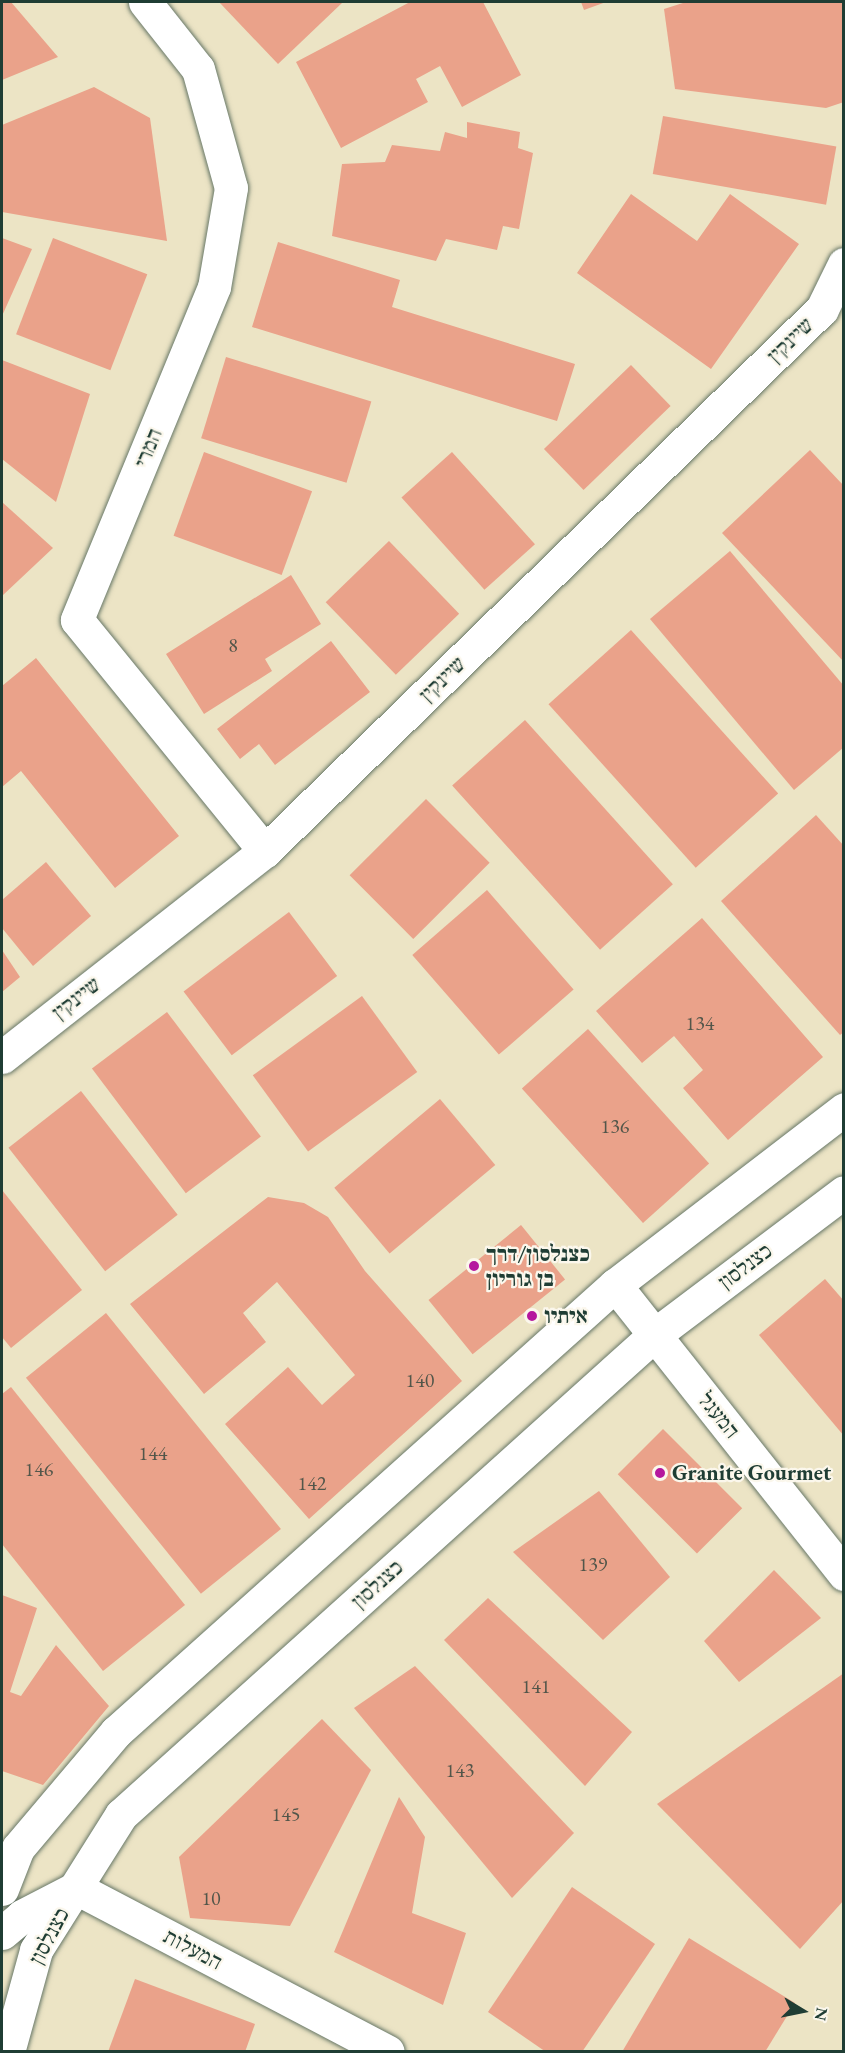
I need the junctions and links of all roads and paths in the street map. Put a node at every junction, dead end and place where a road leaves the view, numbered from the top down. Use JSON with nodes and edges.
{"nodes":[{"id":1,"x":144,"y":2,"type":"edge"},
{"id":2,"x":843,"y":264,"type":"edge"},
{"id":3,"x":265,"y":851,"type":"junction"},
{"id":4,"x":2,"y":1057,"type":"edge"},
{"id":5,"x":843,"y":1109,"type":"edge"},
{"id":6,"x":843,"y":1192,"type":"edge"},
{"id":7,"x":615,"y":1286,"type":"junction"},
{"id":8,"x":653,"y":1336,"type":"junction"},
{"id":9,"x":843,"y":1574,"type":"edge"},
{"id":10,"x":76,"y":1888,"type":"junction"},
{"id":11,"x":2,"y":1889,"type":"edge"},
{"id":12,"x":2,"y":1933,"type":"edge"},
{"id":13,"x":8,"y":2052,"type":"edge"},
{"id":14,"x":388,"y":2052,"type":"edge"}],
"edges":[{"from":1,"to":3,"type":"street","name":"המרי"},
{"from":2,"to":3,"type":"street","name":"שיינקין"},
{"from":3,"to":4,"type":"street","name":"שיינקין"},
{"from":5,"to":7,"type":"street"},
{"from":6,"to":8,"type":"street","name":"כצנלסון"},
{"from":7,"to":8,"type":"street","name":"המעגל"},
{"from":7,"to":11,"type":"street"},
{"from":8,"to":9,"type":"street","name":"המעגל"},
{"from":8,"to":10,"type":"street","name":"כצנלסון"},
{"from":10,"to":12,"type":"street"},
{"from":10,"to":13,"type":"street","name":"כצנלסון"},
{"from":10,"to":14,"type":"street","name":"המעלות"}]}
